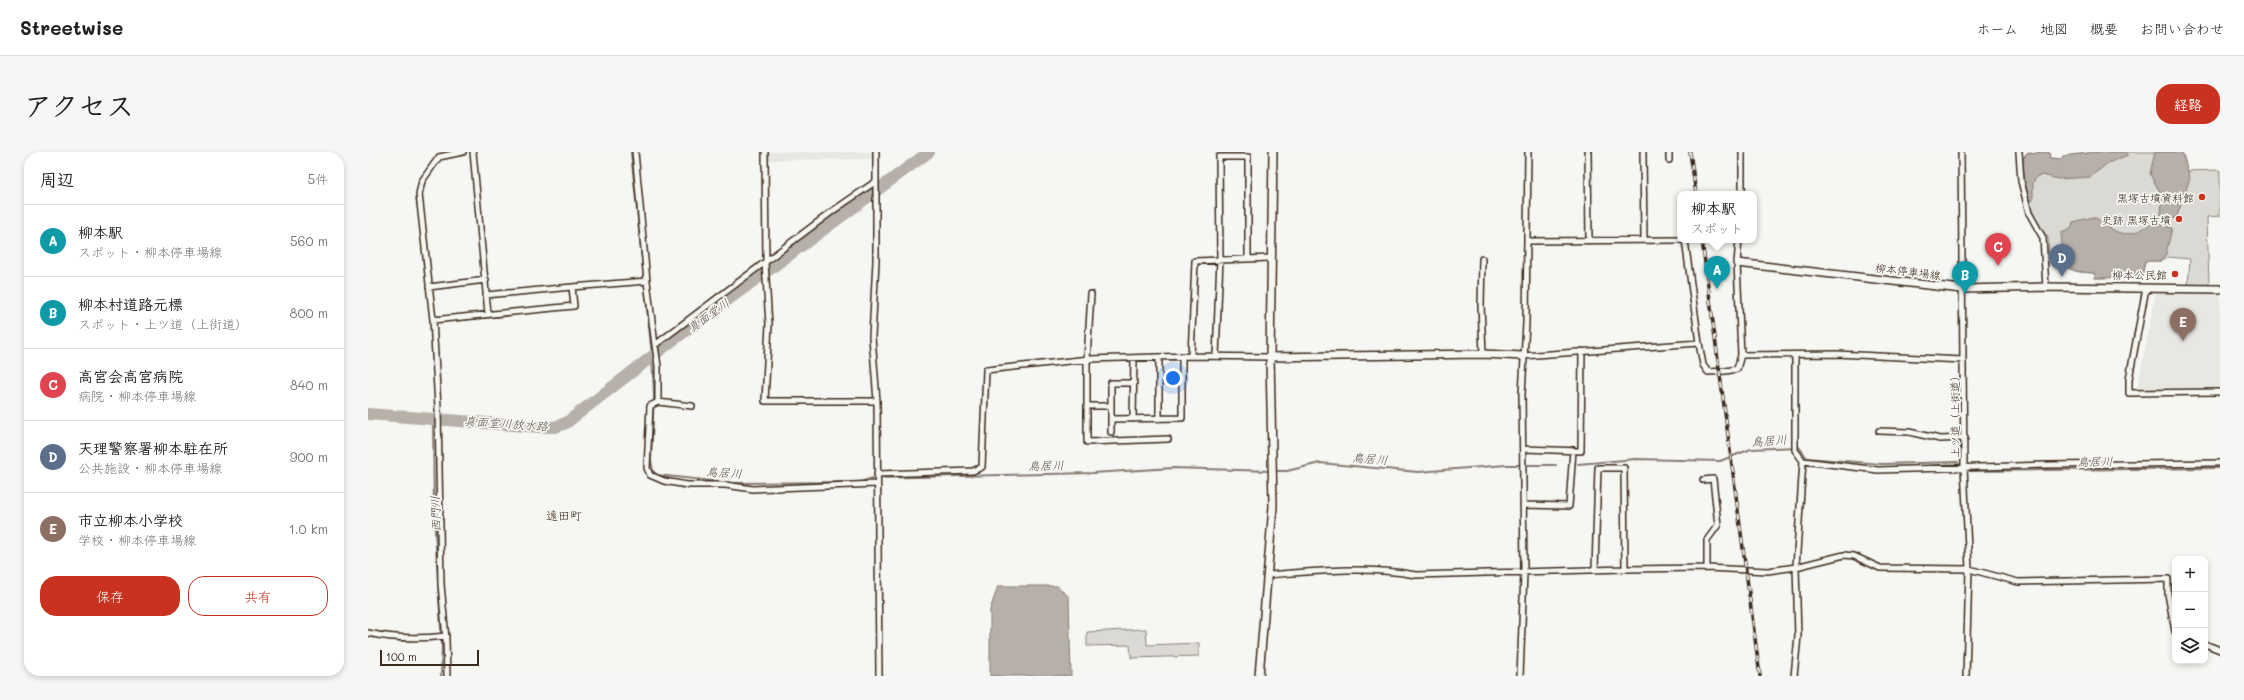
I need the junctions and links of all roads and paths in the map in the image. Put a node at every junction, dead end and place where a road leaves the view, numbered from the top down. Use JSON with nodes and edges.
{"nodes":[{"id":1,"x":463,"y":152,"type":"edge"},
{"id":2,"x":473,"y":152,"type":"edge"},
{"id":3,"x":635,"y":152,"type":"edge"},
{"id":4,"x":765,"y":152,"type":"edge"},
{"id":5,"x":876,"y":152,"type":"edge"},
{"id":6,"x":1273,"y":152,"type":"edge"},
{"id":7,"x":1528,"y":152,"type":"edge"},
{"id":8,"x":1588,"y":152,"type":"edge"},
{"id":9,"x":1644,"y":152,"type":"edge"},
{"id":10,"x":1669,"y":152,"type":"edge"},
{"id":11,"x":1742,"y":152,"type":"edge"},
{"id":12,"x":1961,"y":152,"type":"edge"},
{"id":13,"x":2019,"y":152,"type":"edge"},
{"id":14,"x":1669,"y":160,"type":"dead end"},
{"id":15,"x":875,"y":183,"type":"junction"},
{"id":16,"x":1742,"y":191,"type":"edge"},
{"id":17,"x":1644,"y":239,"type":"junction"},
{"id":18,"x":1677,"y":240,"type":"edge"},
{"id":19,"x":1527,"y":241,"type":"junction"},
{"id":20,"x":1589,"y":241,"type":"junction"},
{"id":21,"x":1686,"y":243,"type":"edge"},
{"id":22,"x":1739,"y":243,"type":"edge"},
{"id":23,"x":1248,"y":258,"type":"junction"},
{"id":24,"x":1271,"y":258,"type":"junction"},
{"id":25,"x":1220,"y":259,"type":"junction"},
{"id":26,"x":1482,"y":259,"type":"dead end"},
{"id":27,"x":1738,"y":263,"type":"junction"},
{"id":28,"x":765,"y":264,"type":"junction"},
{"id":29,"x":486,"y":280,"type":"junction"},
{"id":30,"x":647,"y":281,"type":"junction"},
{"id":31,"x":429,"y":287,"type":"junction"},
{"id":32,"x":572,"y":287,"type":"junction"},
{"id":33,"x":2046,"y":287,"type":"junction"},
{"id":34,"x":2146,"y":288,"type":"junction"},
{"id":35,"x":1962,"y":289,"type":"junction"},
{"id":36,"x":2220,"y":289,"type":"edge"},
{"id":37,"x":1091,"y":294,"type":"dead end"},
{"id":38,"x":486,"y":295,"type":"junction"},
{"id":39,"x":488,"y":314,"type":"junction"},
{"id":40,"x":433,"y":320,"type":"junction"},
{"id":41,"x":1699,"y":343,"type":"junction"},
{"id":42,"x":655,"y":346,"type":"junction"},
{"id":43,"x":1582,"y":351,"type":"junction"},
{"id":44,"x":1483,"y":354,"type":"junction"},
{"id":45,"x":1741,"y":355,"type":"junction"},
{"id":46,"x":1182,"y":356,"type":"junction"},
{"id":47,"x":1191,"y":356,"type":"junction"},
{"id":48,"x":1216,"y":356,"type":"junction"},
{"id":49,"x":1523,"y":356,"type":"junction"},
{"id":50,"x":1795,"y":356,"type":"junction"},
{"id":51,"x":1159,"y":357,"type":"junction"},
{"id":52,"x":1270,"y":357,"type":"junction"},
{"id":53,"x":1134,"y":358,"type":"junction"},
{"id":54,"x":1087,"y":359,"type":"junction"},
{"id":55,"x":1963,"y":360,"type":"junction"},
{"id":56,"x":1134,"y":383,"type":"junction"},
{"id":57,"x":2220,"y":392,"type":"edge"},
{"id":58,"x":877,"y":401,"type":"junction"},
{"id":59,"x":658,"y":402,"type":"junction"},
{"id":60,"x":692,"y":406,"type":"dead end"},
{"id":61,"x":1087,"y":406,"type":"junction"},
{"id":62,"x":1111,"y":406,"type":"junction"},
{"id":63,"x":1133,"y":419,"type":"junction"},
{"id":64,"x":1159,"y":419,"type":"junction"},
{"id":65,"x":1111,"y":420,"type":"junction"},
{"id":66,"x":1879,"y":431,"type":"dead end"},
{"id":67,"x":1112,"y":432,"type":"dead end"},
{"id":68,"x":1965,"y":438,"type":"junction"},
{"id":69,"x":1168,"y":439,"type":"dead end"},
{"id":70,"x":1524,"y":450,"type":"junction"},
{"id":71,"x":1573,"y":450,"type":"junction"},
{"id":72,"x":1803,"y":461,"type":"junction"},
{"id":73,"x":2220,"y":463,"type":"edge"},
{"id":74,"x":1964,"y":467,"type":"junction"},
{"id":75,"x":877,"y":474,"type":"junction"},
{"id":76,"x":1703,"y":480,"type":"dead end"},
{"id":77,"x":877,"y":484,"type":"junction"},
{"id":78,"x":1524,"y":505,"type":"junction"},
{"id":79,"x":1796,"y":567,"type":"junction"},
{"id":80,"x":1707,"y":568,"type":"junction"},
{"id":81,"x":1625,"y":569,"type":"junction"},
{"id":82,"x":1969,"y":569,"type":"junction"},
{"id":83,"x":1595,"y":570,"type":"junction"},
{"id":84,"x":1524,"y":573,"type":"junction"},
{"id":85,"x":1267,"y":575,"type":"junction"},
{"id":86,"x":2174,"y":628,"type":"edge"},
{"id":87,"x":368,"y":633,"type":"edge"},
{"id":88,"x":446,"y":636,"type":"junction"},
{"id":89,"x":2208,"y":645,"type":"edge"},
{"id":90,"x":2220,"y":650,"type":"edge"},
{"id":91,"x":447,"y":676,"type":"edge"},
{"id":92,"x":879,"y":676,"type":"edge"},
{"id":93,"x":1258,"y":676,"type":"edge"},
{"id":94,"x":1520,"y":676,"type":"edge"},
{"id":95,"x":1794,"y":676,"type":"edge"},
{"id":96,"x":1966,"y":676,"type":"edge"}],
"edges":[{"from":1,"to":31,"type":"street"},
{"from":2,"to":29,"type":"street"},
{"from":3,"to":30,"type":"street"},
{"from":4,"to":28,"type":"street"},
{"from":5,"to":15,"type":"street"},
{"from":6,"to":24,"type":"street"},
{"from":7,"to":19,"type":"street"},
{"from":8,"to":20,"type":"street"},
{"from":9,"to":17,"type":"street"},
{"from":10,"to":14,"type":"street"},
{"from":11,"to":16,"type":"street"},
{"from":12,"to":35,"type":"street","name":"上ツ道（上街道）"},
{"from":13,"to":33,"type":"street"},
{"from":15,"to":28,"type":"street"},
{"from":15,"to":58,"type":"street"},
{"from":17,"to":18,"type":"street"},
{"from":17,"to":20,"type":"street"},
{"from":19,"to":20,"type":"street"},
{"from":19,"to":49,"type":"street"},
{"from":21,"to":41,"type":"street"},
{"from":22,"to":27,"type":"street"},
{"from":23,"to":24,"type":"street"},
{"from":23,"to":25,"type":"street"},
{"from":23,"to":25,"type":"street"},
{"from":24,"to":52,"type":"street"},
{"from":25,"to":47,"type":"street"},
{"from":25,"to":48,"type":"street"},
{"from":26,"to":44,"type":"street"},
{"from":27,"to":35,"type":"street","name":"柳本停車場線"},
{"from":27,"to":45,"type":"street"},
{"from":28,"to":42,"type":"street"},
{"from":28,"to":58,"type":"street"},
{"from":29,"to":31,"type":"street"},
{"from":29,"to":38,"type":"street"},
{"from":30,"to":32,"type":"street"},
{"from":30,"to":42,"type":"street"},
{"from":31,"to":40,"type":"street"},
{"from":32,"to":38,"type":"street"},
{"from":32,"to":39,"type":"street"},
{"from":33,"to":34,"type":"street","name":"柳本停車場線"},
{"from":33,"to":35,"type":"street","name":"柳本停車場線"},
{"from":34,"to":36,"type":"street","name":"柳本停車場線"},
{"from":34,"to":57,"type":"street"},
{"from":35,"to":55,"type":"street","name":"上ツ道（上街道）"},
{"from":37,"to":54,"type":"street"},
{"from":38,"to":39,"type":"street"},
{"from":39,"to":40,"type":"street"},
{"from":40,"to":88,"type":"street"},
{"from":41,"to":43,"type":"street"},
{"from":41,"to":45,"type":"street"},
{"from":42,"to":59,"type":"street"},
{"from":43,"to":49,"type":"street"},
{"from":43,"to":71,"type":"street"},
{"from":44,"to":49,"type":"street"},
{"from":44,"to":52,"type":"street"},
{"from":45,"to":50,"type":"street"},
{"from":46,"to":47,"type":"street"},
{"from":46,"to":51,"type":"street"},
{"from":46,"to":64,"type":"street"},
{"from":47,"to":48,"type":"street"},
{"from":48,"to":52,"type":"street"},
{"from":49,"to":70,"type":"street"},
{"from":50,"to":55,"type":"street"},
{"from":50,"to":72,"type":"street"},
{"from":51,"to":53,"type":"street"},
{"from":51,"to":64,"type":"street"},
{"from":52,"to":85,"type":"street"},
{"from":53,"to":54,"type":"street"},
{"from":53,"to":56,"type":"street"},
{"from":54,"to":61,"type":"street"},
{"from":54,"to":75,"type":"street"},
{"from":55,"to":68,"type":"street","name":"上ツ道（上街道）"},
{"from":56,"to":62,"type":"street"},
{"from":56,"to":63,"type":"street"},
{"from":58,"to":75,"type":"street"},
{"from":59,"to":60,"type":"street"},
{"from":59,"to":77,"type":"street"},
{"from":61,"to":62,"type":"street"},
{"from":61,"to":69,"type":"street"},
{"from":62,"to":65,"type":"street"},
{"from":63,"to":64,"type":"street"},
{"from":63,"to":65,"type":"street"},
{"from":65,"to":67,"type":"street"},
{"from":66,"to":68,"type":"street"},
{"from":68,"to":74,"type":"street","name":"上ツ道（上街道）"},
{"from":70,"to":71,"type":"street"},
{"from":70,"to":78,"type":"street"},
{"from":71,"to":78,"type":"street"},
{"from":72,"to":74,"type":"street"},
{"from":72,"to":79,"type":"street"},
{"from":73,"to":74,"type":"street"},
{"from":74,"to":82,"type":"street","name":"上ツ道（上街道）"},
{"from":75,"to":77,"type":"street"},
{"from":76,"to":80,"type":"street"},
{"from":77,"to":92,"type":"street"},
{"from":78,"to":84,"type":"street"},
{"from":79,"to":80,"type":"street"},
{"from":79,"to":82,"type":"street"},
{"from":79,"to":95,"type":"street"},
{"from":80,"to":81,"type":"street"},
{"from":81,"to":83,"type":"street"},
{"from":81,"to":83,"type":"street"},
{"from":82,"to":86,"type":"street"},
{"from":82,"to":96,"type":"street","name":"上ツ道（上街道）"},
{"from":83,"to":84,"type":"street"},
{"from":84,"to":85,"type":"street"},
{"from":84,"to":94,"type":"street"},
{"from":85,"to":93,"type":"street"},
{"from":87,"to":88,"type":"street"},
{"from":88,"to":91,"type":"street"},
{"from":89,"to":90,"type":"street"}]}
